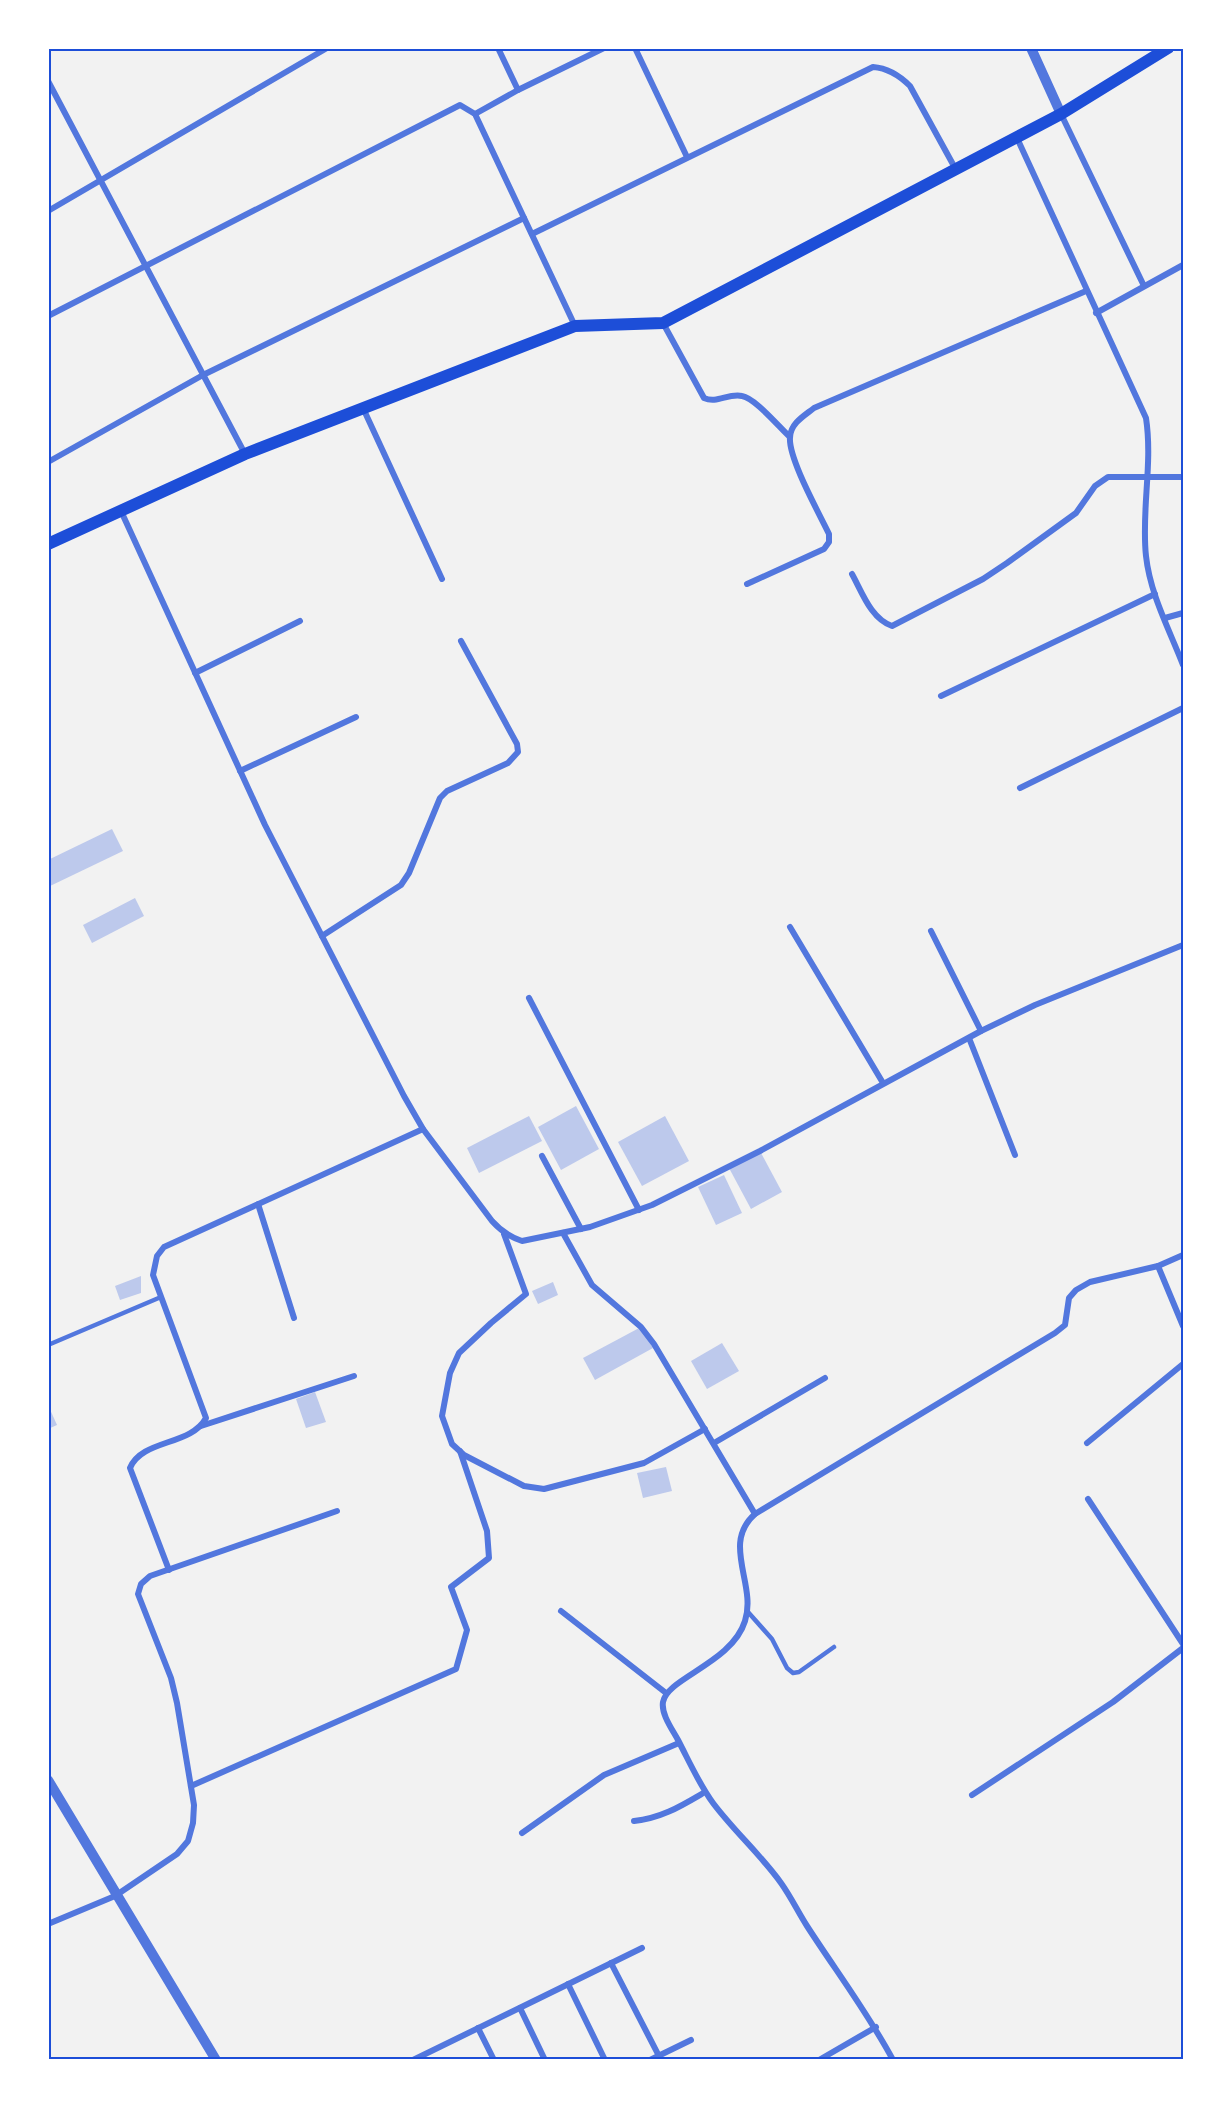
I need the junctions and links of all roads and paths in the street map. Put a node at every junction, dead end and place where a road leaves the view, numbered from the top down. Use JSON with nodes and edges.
{"nodes":[{"id":1,"x":327,"y":48,"type":"edge"},
{"id":2,"x":498,"y":48,"type":"edge"},
{"id":3,"x":604,"y":48,"type":"edge"},
{"id":4,"x":635,"y":48,"type":"edge"},
{"id":5,"x":1031,"y":48,"type":"edge"},
{"id":6,"x":1168,"y":48,"type":"edge"},
{"id":7,"x":48,"y":81,"type":"edge"},
{"id":8,"x":518,"y":90,"type":"junction"},
{"id":9,"x":476,"y":114,"type":"junction"},
{"id":10,"x":1061,"y":114,"type":"junction"},
{"id":11,"x":1017,"y":138,"type":"junction"},
{"id":12,"x":687,"y":157,"type":"junction"},
{"id":13,"x":955,"y":168,"type":"junction"},
{"id":14,"x":101,"y":180,"type":"junction"},
{"id":15,"x":48,"y":211,"type":"edge"},
{"id":16,"x":524,"y":218,"type":"junction"},
{"id":17,"x":531,"y":234,"type":"junction"},
{"id":18,"x":145,"y":264,"type":"junction"},
{"id":19,"x":1183,"y":265,"type":"edge"},
{"id":20,"x":1144,"y":286,"type":"junction"},
{"id":21,"x":1086,"y":291,"type":"junction"},
{"id":22,"x":1096,"y":314,"type":"junction"},
{"id":23,"x":48,"y":316,"type":"edge"},
{"id":24,"x":663,"y":323,"type":"junction"},
{"id":25,"x":575,"y":326,"type":"junction"},
{"id":26,"x":203,"y":375,"type":"junction"},
{"id":27,"x":363,"y":408,"type":"junction"},
{"id":28,"x":790,"y":437,"type":"junction"},
{"id":29,"x":245,"y":454,"type":"junction"},
{"id":30,"x":48,"y":462,"type":"edge"},
{"id":31,"x":1148,"y":477,"type":"junction"},
{"id":32,"x":1183,"y":477,"type":"edge"},
{"id":33,"x":120,"y":510,"type":"junction"},
{"id":34,"x":48,"y":544,"type":"edge"},
{"id":35,"x":852,"y":574,"type":"dead end"},
{"id":36,"x":442,"y":579,"type":"dead end"},
{"id":37,"x":747,"y":584,"type":"dead end"},
{"id":38,"x":1155,"y":594,"type":"junction"},
{"id":39,"x":1183,"y":613,"type":"edge"},
{"id":40,"x":1165,"y":618,"type":"junction"},
{"id":41,"x":300,"y":621,"type":"dead end"},
{"id":42,"x":461,"y":641,"type":"dead end"},
{"id":43,"x":1183,"y":665,"type":"edge"},
{"id":44,"x":195,"y":673,"type":"junction"},
{"id":45,"x":941,"y":696,"type":"dead end"},
{"id":46,"x":1183,"y":708,"type":"edge"},
{"id":47,"x":356,"y":717,"type":"dead end"},
{"id":48,"x":240,"y":771,"type":"junction"},
{"id":49,"x":1020,"y":788,"type":"dead end"},
{"id":50,"x":790,"y":927,"type":"dead end"},
{"id":51,"x":931,"y":931,"type":"dead end"},
{"id":52,"x":322,"y":936,"type":"junction"},
{"id":53,"x":1183,"y":945,"type":"edge"},
{"id":54,"x":530,"y":998,"type":"dead end"},
{"id":55,"x":981,"y":1031,"type":"junction"},
{"id":56,"x":969,"y":1038,"type":"junction"},
{"id":57,"x":883,"y":1083,"type":"junction"},
{"id":58,"x":423,"y":1129,"type":"junction"},
{"id":59,"x":1015,"y":1155,"type":"dead end"},
{"id":60,"x":542,"y":1156,"type":"dead end"},
{"id":61,"x":258,"y":1204,"type":"junction"},
{"id":62,"x":639,"y":1210,"type":"junction"},
{"id":63,"x":581,"y":1229,"type":"junction"},
{"id":64,"x":563,"y":1233,"type":"junction"},
{"id":65,"x":504,"y":1234,"type":"junction"},
{"id":66,"x":1183,"y":1256,"type":"edge"},
{"id":67,"x":1158,"y":1266,"type":"junction"},
{"id":68,"x":161,"y":1297,"type":"junction"},
{"id":69,"x":294,"y":1317,"type":"dead end"},
{"id":70,"x":1183,"y":1326,"type":"edge"},
{"id":71,"x":48,"y":1345,"type":"edge"},
{"id":72,"x":1183,"y":1364,"type":"edge"},
{"id":73,"x":354,"y":1376,"type":"dead end"},
{"id":74,"x":825,"y":1378,"type":"dead end"},
{"id":75,"x":201,"y":1426,"type":"junction"},
{"id":76,"x":705,"y":1429,"type":"junction"},
{"id":77,"x":714,"y":1443,"type":"junction"},
{"id":78,"x":1087,"y":1443,"type":"dead end"},
{"id":79,"x":460,"y":1451,"type":"junction"},
{"id":80,"x":1088,"y":1499,"type":"dead end"},
{"id":81,"x":337,"y":1511,"type":"dead end"},
{"id":82,"x":755,"y":1514,"type":"junction"},
{"id":83,"x":169,"y":1570,"type":"junction"},
{"id":84,"x":561,"y":1611,"type":"dead end"},
{"id":85,"x":748,"y":1612,"type":"junction"},
{"id":86,"x":1183,"y":1646,"type":"edge"},
{"id":87,"x":834,"y":1647,"type":"dead end"},
{"id":88,"x":666,"y":1693,"type":"junction"},
{"id":89,"x":679,"y":1743,"type":"junction"},
{"id":90,"x":48,"y":1780,"type":"edge"},
{"id":91,"x":191,"y":1786,"type":"junction"},
{"id":92,"x":705,"y":1792,"type":"junction"},
{"id":93,"x":972,"y":1795,"type":"dead end"},
{"id":94,"x":634,"y":1821,"type":"dead end"},
{"id":95,"x":522,"y":1833,"type":"dead end"},
{"id":96,"x":115,"y":1896,"type":"junction"},
{"id":97,"x":48,"y":1924,"type":"edge"},
{"id":98,"x":642,"y":1948,"type":"dead end"},
{"id":99,"x":611,"y":1963,"type":"junction"},
{"id":100,"x":568,"y":1984,"type":"junction"},
{"id":101,"x":520,"y":2008,"type":"junction"},
{"id":102,"x":876,"y":2027,"type":"junction"},
{"id":103,"x":478,"y":2028,"type":"junction"},
{"id":104,"x":692,"y":2040,"type":"dead end"},
{"id":105,"x":660,"y":2058,"type":"edge"},
{"id":106,"x":216,"y":2060,"type":"edge"},
{"id":107,"x":413,"y":2060,"type":"edge"},
{"id":108,"x":494,"y":2060,"type":"edge"},
{"id":109,"x":545,"y":2060,"type":"edge"},
{"id":110,"x":605,"y":2060,"type":"edge"},
{"id":111,"x":650,"y":2060,"type":"edge"},
{"id":112,"x":819,"y":2060,"type":"edge"},
{"id":113,"x":893,"y":2060,"type":"edge"}],
"edges":[{"from":1,"to":14,"type":"street"},
{"from":2,"to":8,"type":"street"},
{"from":3,"to":8,"type":"street"},
{"from":4,"to":12,"type":"street"},
{"from":5,"to":10,"type":"street"},
{"from":6,"to":10,"type":"main road"},
{"from":7,"to":14,"type":"street"},
{"from":8,"to":9,"type":"street"},
{"from":9,"to":16,"type":"street"},
{"from":9,"to":18,"type":"street"},
{"from":10,"to":11,"type":"main road"},
{"from":10,"to":20,"type":"street"},
{"from":11,"to":13,"type":"main road"},
{"from":11,"to":21,"type":"street"},
{"from":12,"to":13,"type":"street"},
{"from":12,"to":17,"type":"street"},
{"from":13,"to":24,"type":"main road"},
{"from":14,"to":15,"type":"street"},
{"from":14,"to":18,"type":"street"},
{"from":16,"to":17,"type":"street"},
{"from":16,"to":26,"type":"street"},
{"from":17,"to":25,"type":"street"},
{"from":18,"to":23,"type":"street"},
{"from":18,"to":26,"type":"street"},
{"from":19,"to":20,"type":"street"},
{"from":20,"to":22,"type":"street"},
{"from":21,"to":22,"type":"street"},
{"from":21,"to":28,"type":"street"},
{"from":22,"to":31,"type":"street"},
{"from":24,"to":25,"type":"main road"},
{"from":24,"to":28,"type":"street"},
{"from":25,"to":27,"type":"main road"},
{"from":26,"to":29,"type":"street"},
{"from":26,"to":30,"type":"street"},
{"from":27,"to":29,"type":"main road"},
{"from":27,"to":36,"type":"street"},
{"from":28,"to":37,"type":"street"},
{"from":29,"to":33,"type":"main road"},
{"from":31,"to":32,"type":"street"},
{"from":31,"to":35,"type":"street"},
{"from":31,"to":38,"type":"street"},
{"from":33,"to":34,"type":"main road"},
{"from":33,"to":44,"type":"street"},
{"from":38,"to":40,"type":"street"},
{"from":38,"to":45,"type":"street"},
{"from":39,"to":40,"type":"street"},
{"from":40,"to":43,"type":"street"},
{"from":41,"to":44,"type":"street"},
{"from":42,"to":52,"type":"street"},
{"from":44,"to":48,"type":"street"},
{"from":46,"to":49,"type":"street"},
{"from":47,"to":48,"type":"street"},
{"from":48,"to":52,"type":"street"},
{"from":50,"to":57,"type":"street"},
{"from":51,"to":55,"type":"street"},
{"from":52,"to":58,"type":"street"},
{"from":53,"to":55,"type":"street"},
{"from":54,"to":62,"type":"street"},
{"from":55,"to":56,"type":"street"},
{"from":56,"to":57,"type":"street"},
{"from":56,"to":59,"type":"street"},
{"from":57,"to":62,"type":"street"},
{"from":58,"to":61,"type":"street"},
{"from":58,"to":65,"type":"street"},
{"from":60,"to":63,"type":"street"},
{"from":61,"to":68,"type":"street"},
{"from":61,"to":69,"type":"street"},
{"from":62,"to":63,"type":"street"},
{"from":63,"to":64,"type":"street"},
{"from":64,"to":65,"type":"street"},
{"from":64,"to":76,"type":"street"},
{"from":65,"to":79,"type":"street"},
{"from":66,"to":67,"type":"street"},
{"from":67,"to":70,"type":"street"},
{"from":67,"to":82,"type":"street"},
{"from":68,"to":71,"type":"lane"},
{"from":68,"to":75,"type":"street"},
{"from":72,"to":78,"type":"street"},
{"from":73,"to":75,"type":"street"},
{"from":74,"to":77,"type":"street"},
{"from":75,"to":83,"type":"street"},
{"from":76,"to":77,"type":"street"},
{"from":76,"to":79,"type":"street"},
{"from":77,"to":82,"type":"street"},
{"from":79,"to":91,"type":"street"},
{"from":80,"to":86,"type":"street"},
{"from":81,"to":83,"type":"street"},
{"from":82,"to":85,"type":"street"},
{"from":83,"to":91,"type":"street"},
{"from":84,"to":88,"type":"street"},
{"from":85,"to":87,"type":"lane"},
{"from":85,"to":88,"type":"street"},
{"from":86,"to":93,"type":"street"},
{"from":88,"to":89,"type":"street"},
{"from":89,"to":92,"type":"street"},
{"from":89,"to":95,"type":"street"},
{"from":90,"to":96,"type":"street"},
{"from":91,"to":96,"type":"street"},
{"from":92,"to":94,"type":"street"},
{"from":92,"to":102,"type":"street"},
{"from":96,"to":97,"type":"street"},
{"from":96,"to":106,"type":"street"},
{"from":98,"to":99,"type":"street"},
{"from":99,"to":100,"type":"street"},
{"from":99,"to":105,"type":"street"},
{"from":100,"to":101,"type":"street"},
{"from":100,"to":110,"type":"street"},
{"from":101,"to":103,"type":"street"},
{"from":101,"to":109,"type":"street"},
{"from":102,"to":112,"type":"street"},
{"from":102,"to":113,"type":"street"},
{"from":103,"to":107,"type":"street"},
{"from":103,"to":108,"type":"street"},
{"from":104,"to":105,"type":"street"},
{"from":105,"to":111,"type":"street"}]}
